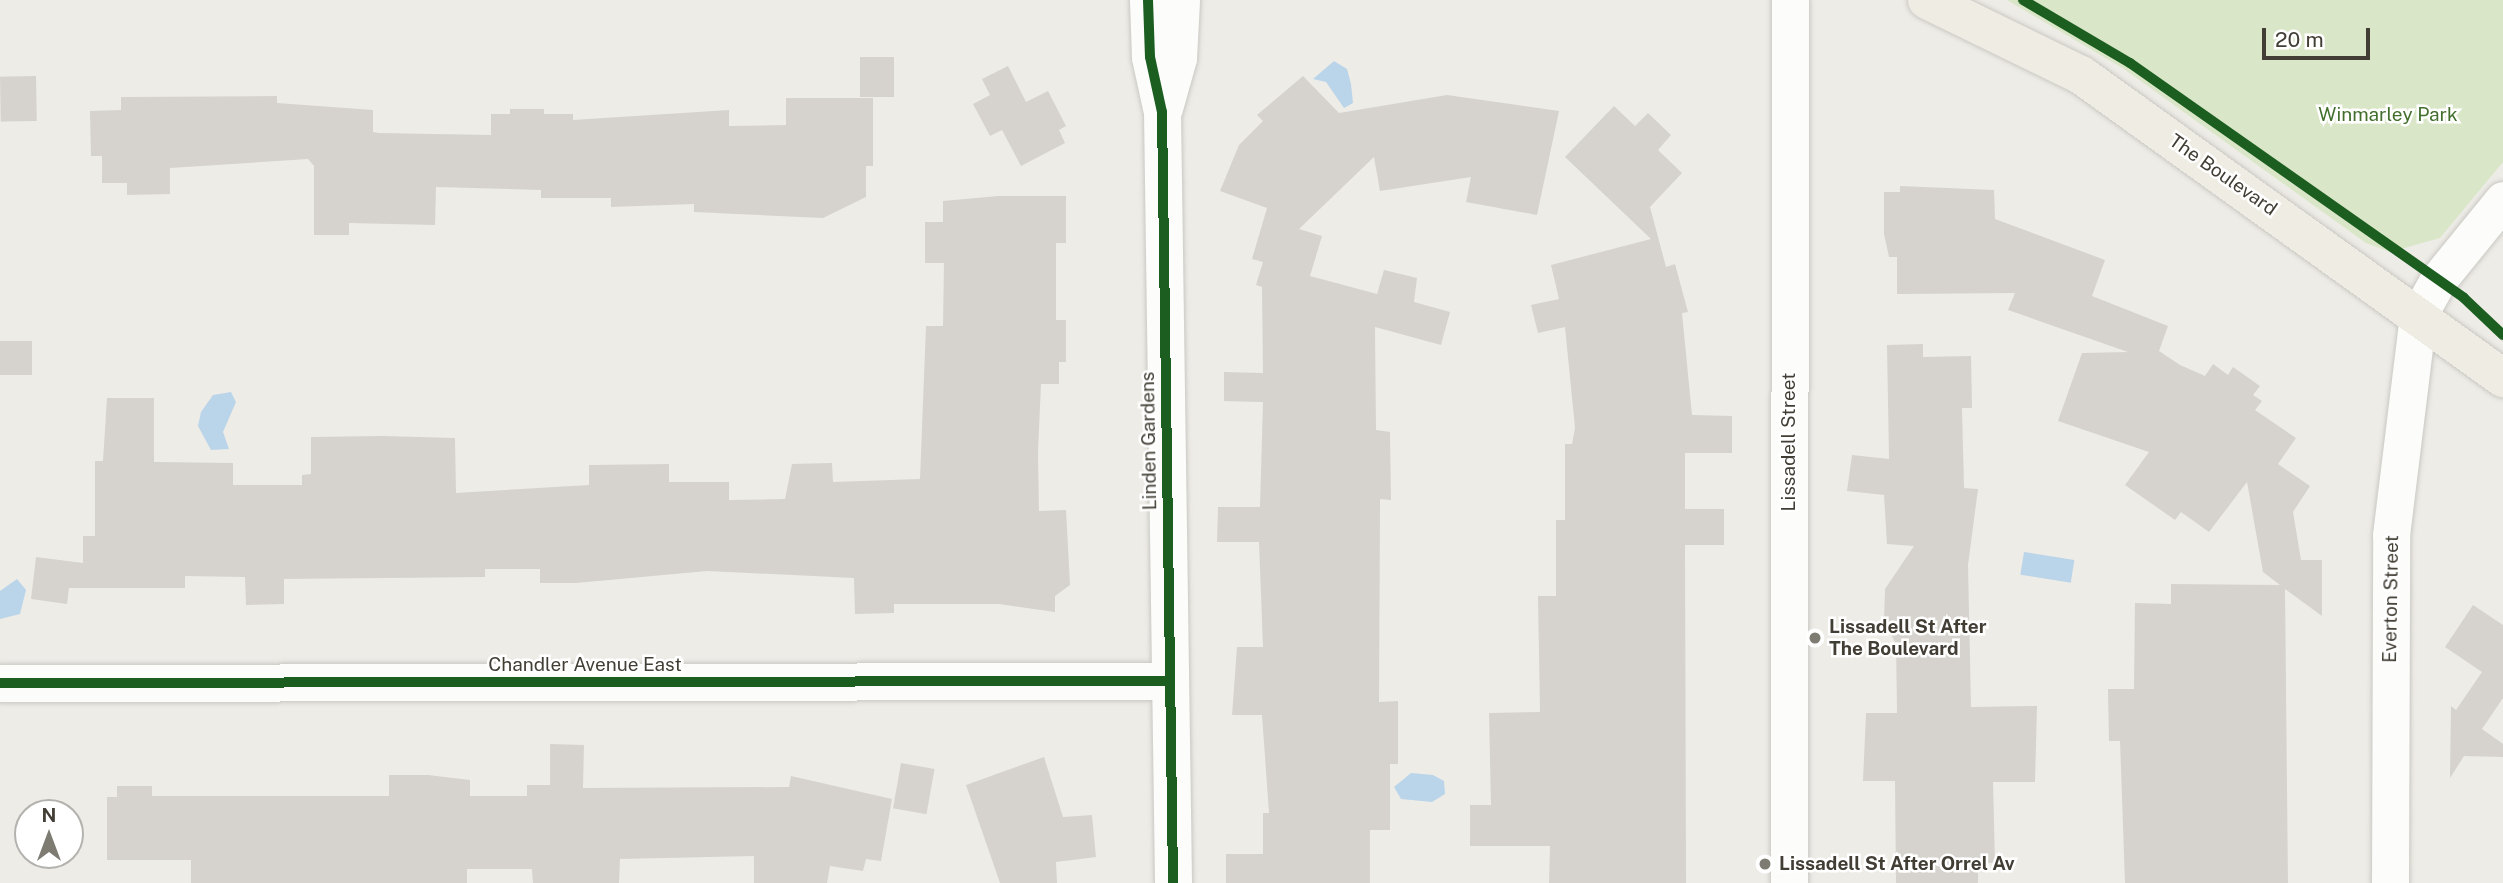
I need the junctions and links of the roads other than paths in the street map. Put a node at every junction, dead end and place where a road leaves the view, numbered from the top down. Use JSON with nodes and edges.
{"nodes":[{"id":1,"x":1148,"y":0,"type":"edge"},
{"id":2,"x":1181,"y":0,"type":"edge"},
{"id":3,"x":1790,"y":0,"type":"edge"},
{"id":4,"x":1927,"y":0,"type":"edge"},
{"id":5,"x":1163,"y":113,"type":"junction"},
{"id":6,"x":2503,"y":200,"type":"edge"},
{"id":7,"x":2418,"y":316,"type":"junction"},
{"id":8,"x":2503,"y":378,"type":"edge"},
{"id":9,"x":1170,"y":681,"type":"junction"},
{"id":10,"x":0,"y":683,"type":"edge"},
{"id":11,"x":1173,"y":883,"type":"edge"},
{"id":12,"x":1789,"y":883,"type":"edge"},
{"id":13,"x":2390,"y":883,"type":"edge"}],
"edges":[{"from":1,"to":5,"type":"street","name":"Linden Gardens"},
{"from":2,"to":5,"type":"street","name":"Linden Gardens"},
{"from":3,"to":12,"type":"street","name":"Lissadell Street"},
{"from":4,"to":7,"type":"main road","name":"The Boulevard"},
{"from":5,"to":9,"type":"street","name":"Linden Gardens"},
{"from":6,"to":7,"type":"street"},
{"from":7,"to":8,"type":"main road","name":"The Boulevard"},
{"from":7,"to":13,"type":"street","name":"Everton Street"},
{"from":9,"to":10,"type":"street","name":"Chandler Avenue East"},
{"from":9,"to":11,"type":"street","name":"Linden Gardens"}]}
